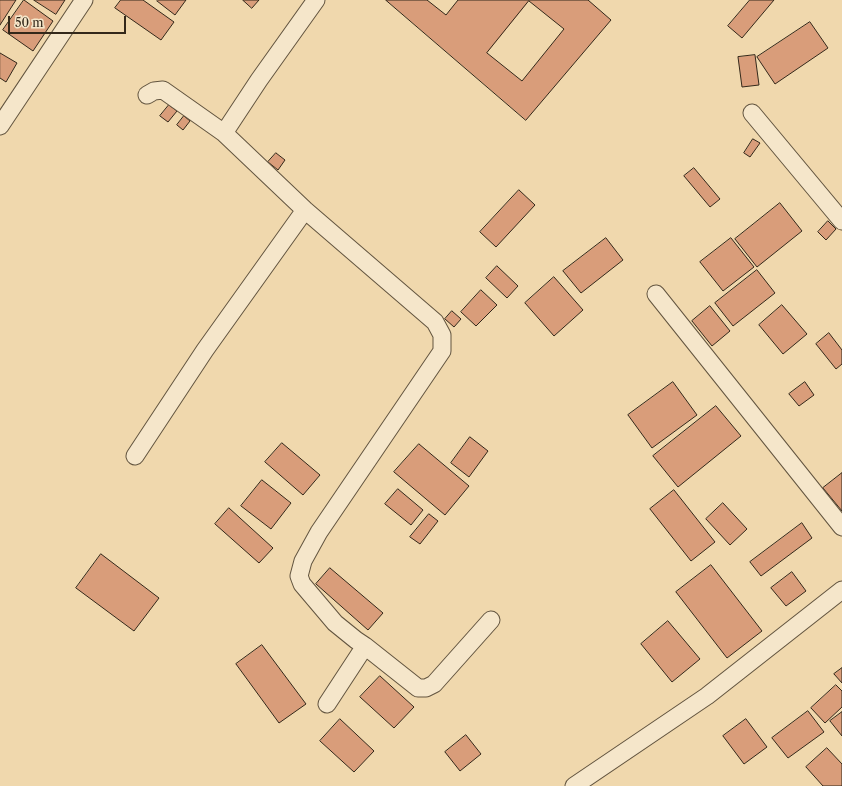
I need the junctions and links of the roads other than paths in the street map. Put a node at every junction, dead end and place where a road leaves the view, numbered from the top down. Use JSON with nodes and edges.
{"nodes":[{"id":1,"x":84,"y":0,"type":"edge"},
{"id":2,"x":316,"y":0,"type":"edge"},
{"id":3,"x":147,"y":95,"type":"dead end"},
{"id":4,"x":752,"y":113,"type":"dead end"},
{"id":5,"x":0,"y":126,"type":"edge"},
{"id":6,"x":224,"y":133,"type":"junction"},
{"id":7,"x":305,"y":210,"type":"junction"},
{"id":8,"x":842,"y":221,"type":"edge"},
{"id":9,"x":656,"y":294,"type":"dead end"},
{"id":10,"x":135,"y":456,"type":"dead end"},
{"id":11,"x":842,"y":527,"type":"edge"},
{"id":12,"x":842,"y":590,"type":"edge"},
{"id":13,"x":492,"y":620,"type":"dead end"},
{"id":14,"x":365,"y":646,"type":"junction"},
{"id":15,"x":327,"y":704,"type":"dead end"},
{"id":16,"x":574,"y":786,"type":"edge"}],
"edges":[{"from":1,"to":5,"type":"street"},
{"from":2,"to":6,"type":"street"},
{"from":3,"to":6,"type":"street"},
{"from":4,"to":8,"type":"street"},
{"from":6,"to":7,"type":"street"},
{"from":7,"to":10,"type":"street"},
{"from":7,"to":14,"type":"street"},
{"from":9,"to":11,"type":"street"},
{"from":12,"to":16,"type":"street"},
{"from":13,"to":14,"type":"street"},
{"from":14,"to":15,"type":"street"}]}
